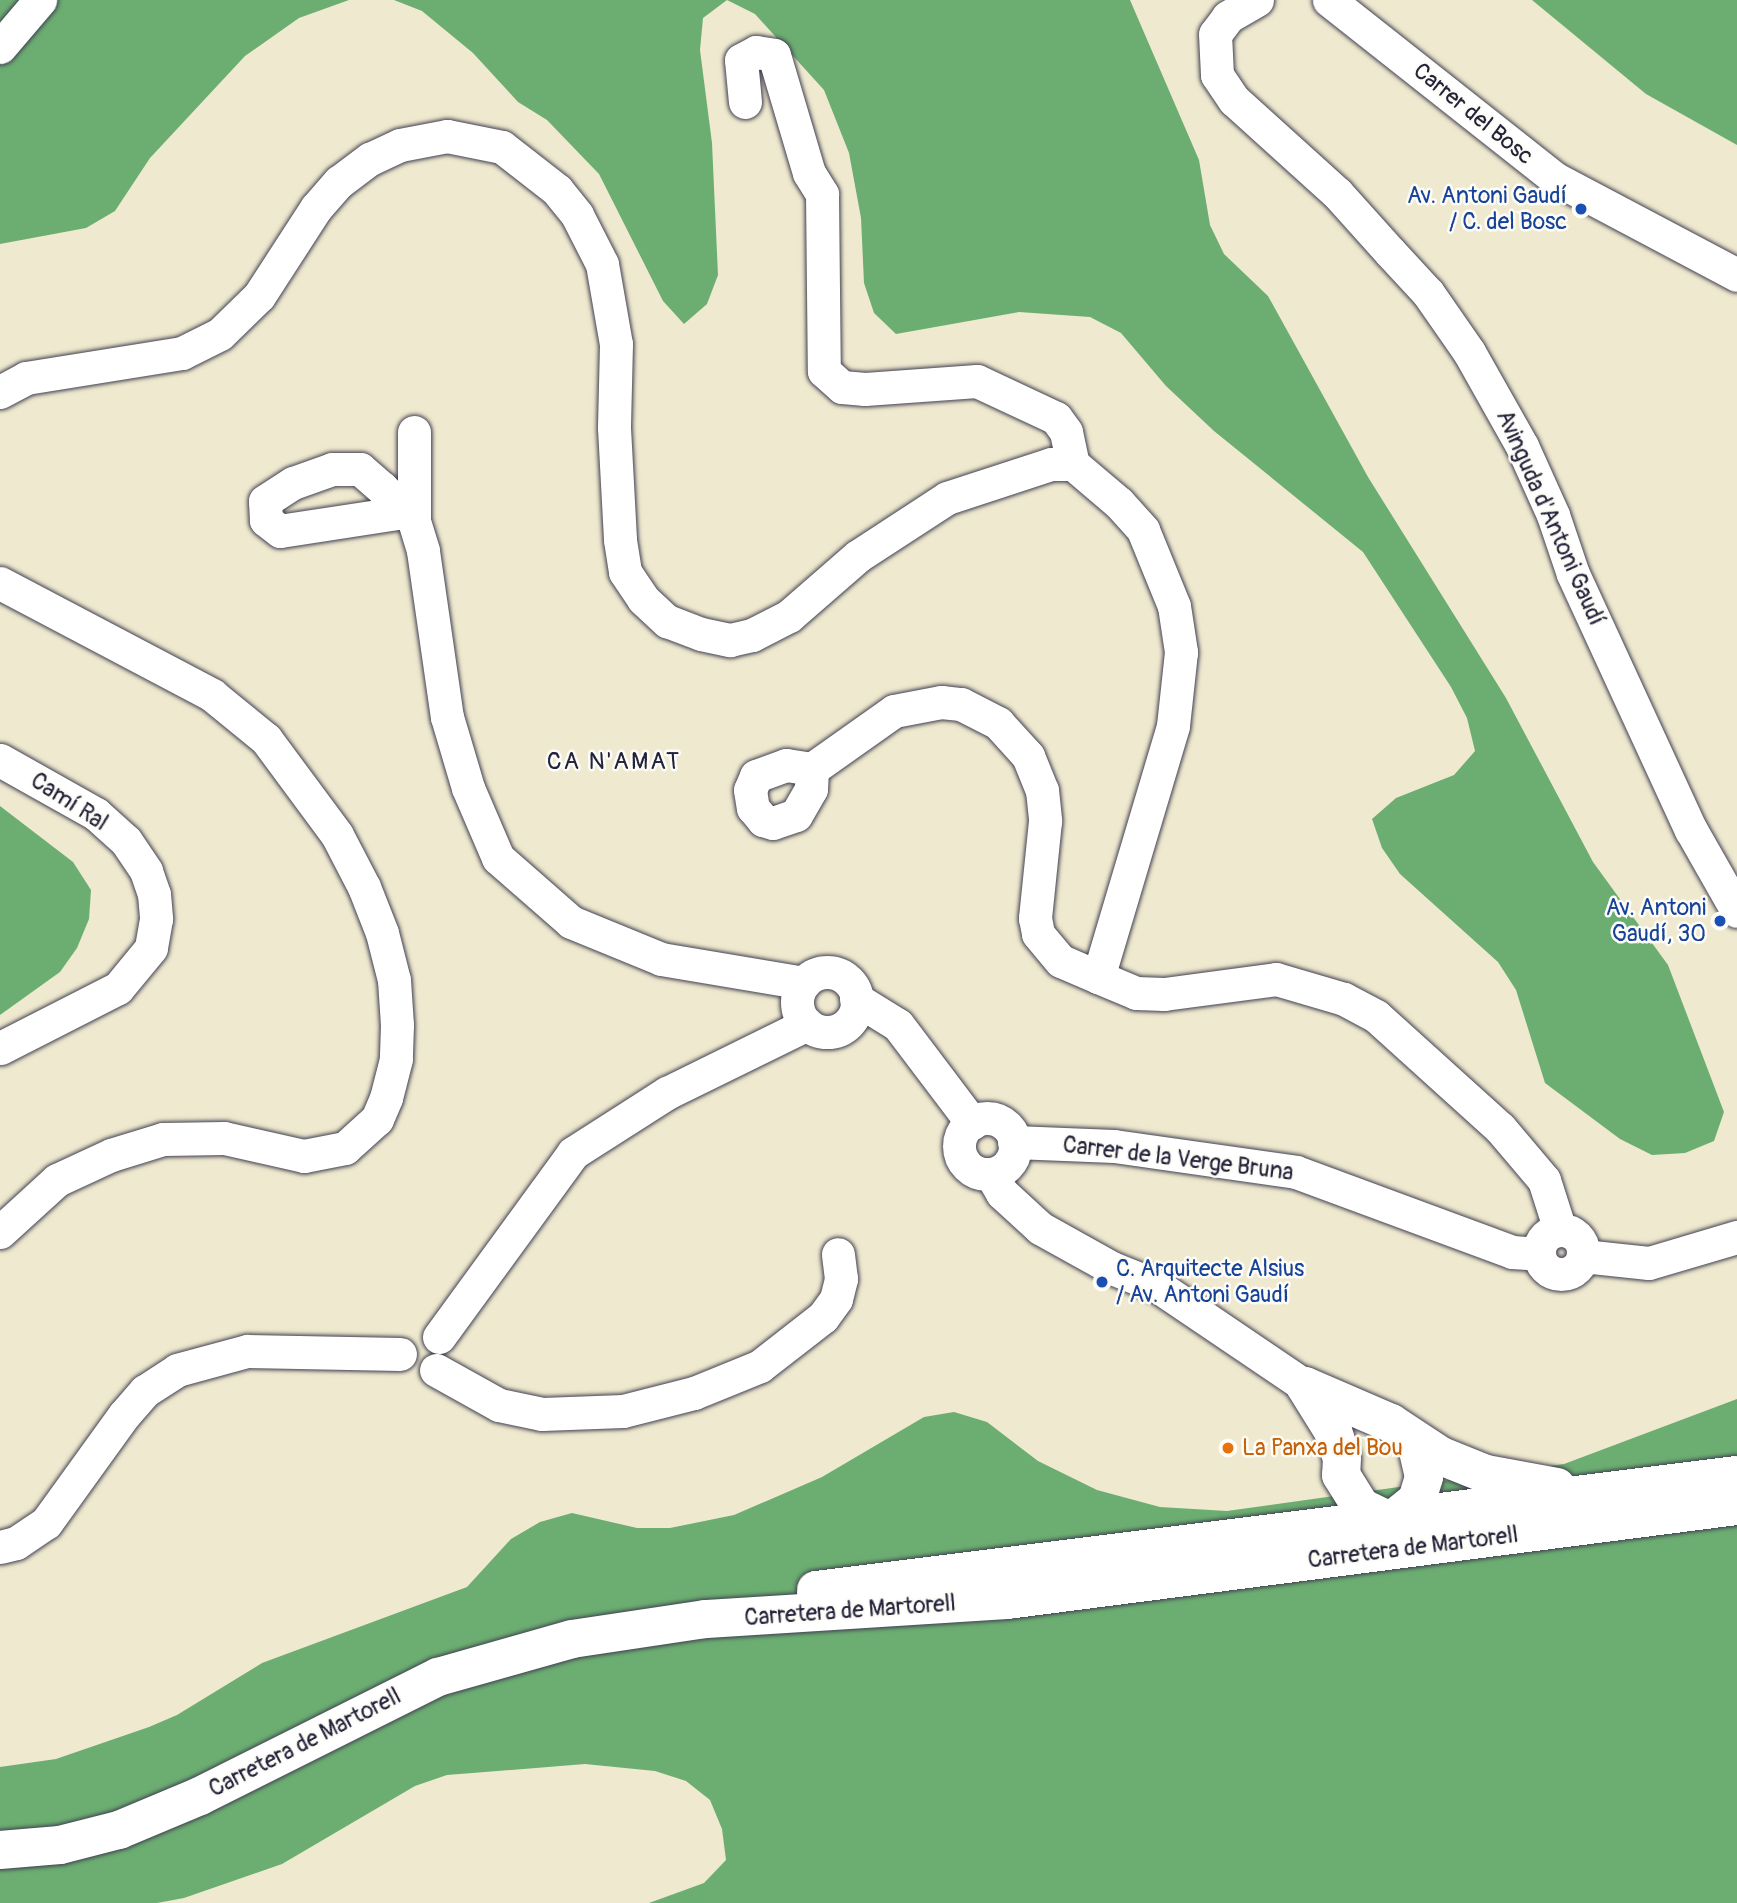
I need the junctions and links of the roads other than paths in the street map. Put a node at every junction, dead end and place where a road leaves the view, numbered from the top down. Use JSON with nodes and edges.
{"nodes":[{"id":1,"x":40,"y":0,"type":"edge"},
{"id":2,"x":1257,"y":0,"type":"edge"},
{"id":3,"x":1329,"y":0,"type":"edge"},
{"id":4,"x":0,"y":47,"type":"edge"},
{"id":5,"x":745,"y":103,"type":"dead end"},
{"id":6,"x":1737,"y":275,"type":"edge"},
{"id":7,"x":0,"y":392,"type":"edge"},
{"id":8,"x":414,"y":432,"type":"dead end"},
{"id":9,"x":1073,"y":464,"type":"junction"},
{"id":10,"x":0,"y":583,"type":"edge"},
{"id":11,"x":0,"y":760,"type":"edge"},
{"id":12,"x":812,"y":769,"type":"dead end"},
{"id":13,"x":1737,"y":911,"type":"edge"},
{"id":14,"x":1098,"y":977,"type":"junction"},
{"id":15,"x":804,"y":983,"type":"junction"},
{"id":16,"x":856,"y":999,"type":"junction"},
{"id":17,"x":807,"y":1024,"type":"junction"},
{"id":18,"x":0,"y":1048,"type":"edge"},
{"id":19,"x":972,"y":1123,"type":"junction"},
{"id":20,"x":1014,"y":1142,"type":"junction"},
{"id":21,"x":991,"y":1174,"type":"junction"},
{"id":22,"x":0,"y":1232,"type":"edge"},
{"id":23,"x":1737,"y":1237,"type":"edge"},
{"id":24,"x":1550,"y":1242,"type":"junction"},
{"id":25,"x":838,"y":1254,"type":"dead end"},
{"id":26,"x":439,"y":1337,"type":"junction"},
{"id":27,"x":400,"y":1354,"type":"junction"},
{"id":28,"x":436,"y":1370,"type":"junction"},
{"id":29,"x":1305,"y":1386,"type":"junction"},
{"id":30,"x":1403,"y":1432,"type":"junction"},
{"id":31,"x":1341,"y":1466,"type":"junction"},
{"id":32,"x":1737,"y":1475,"type":"edge"},
{"id":33,"x":1597,"y":1493,"type":"junction"},
{"id":34,"x":1737,"y":1506,"type":"edge"},
{"id":35,"x":1391,"y":1522,"type":"junction"},
{"id":36,"x":1209,"y":1538,"type":"junction"},
{"id":37,"x":1486,"y":1539,"type":"junction"},
{"id":38,"x":0,"y":1547,"type":"edge"},
{"id":39,"x":1307,"y":1561,"type":"junction"},
{"id":40,"x":706,"y":1619,"type":"junction"},
{"id":41,"x":0,"y":1850,"type":"edge"}],
"edges":[{"from":1,"to":4,"type":"street"},
{"from":2,"to":13,"type":"street","name":"Avinguda d'Antoni Gaudí"},
{"from":3,"to":6,"type":"street","name":"Carrer del Bosc"},
{"from":5,"to":9,"type":"street"},
{"from":7,"to":9,"type":"street"},
{"from":8,"to":15,"type":"street"},
{"from":9,"to":14,"type":"street"},
{"from":10,"to":22,"type":"street"},
{"from":11,"to":18,"type":"street","name":"Camí Ral"},
{"from":12,"to":14,"type":"street"},
{"from":14,"to":24,"type":"street"},
{"from":15,"to":16,"type":"street"},
{"from":15,"to":17,"type":"street"},
{"from":16,"to":17,"type":"street"},
{"from":16,"to":19,"type":"street"},
{"from":17,"to":26,"type":"street"},
{"from":19,"to":20,"type":"street"},
{"from":19,"to":21,"type":"street"},
{"from":20,"to":21,"type":"street"},
{"from":20,"to":24,"type":"street","name":"Carrer de la Verge Bruna"},
{"from":21,"to":29,"type":"street"},
{"from":23,"to":24,"type":"street"},
{"from":25,"to":28,"type":"street"},
{"from":26,"to":27,"type":"street"},
{"from":26,"to":28,"type":"street"},
{"from":27,"to":28,"type":"street"},
{"from":27,"to":38,"type":"street"},
{"from":29,"to":30,"type":"main road"},
{"from":29,"to":31,"type":"main road"},
{"from":30,"to":31,"type":"main road"},
{"from":30,"to":33,"type":"main road"},
{"from":30,"to":35,"type":"main road"},
{"from":31,"to":35,"type":"main road"},
{"from":31,"to":36,"type":"main road"},
{"from":32,"to":33,"type":"main road"},
{"from":33,"to":35,"type":"main road"},
{"from":34,"to":37,"type":"main road","name":"Carretera de Martorell"},
{"from":35,"to":36,"type":"main road"},
{"from":35,"to":37,"type":"main road"},
{"from":35,"to":39,"type":"main road"},
{"from":36,"to":40,"type":"main road"},
{"from":37,"to":39,"type":"main road","name":"Carretera de Martorell"},
{"from":39,"to":40,"type":"main road","name":"Carretera de Martorell"},
{"from":40,"to":41,"type":"main road","name":"Carretera de Martorell"}]}
